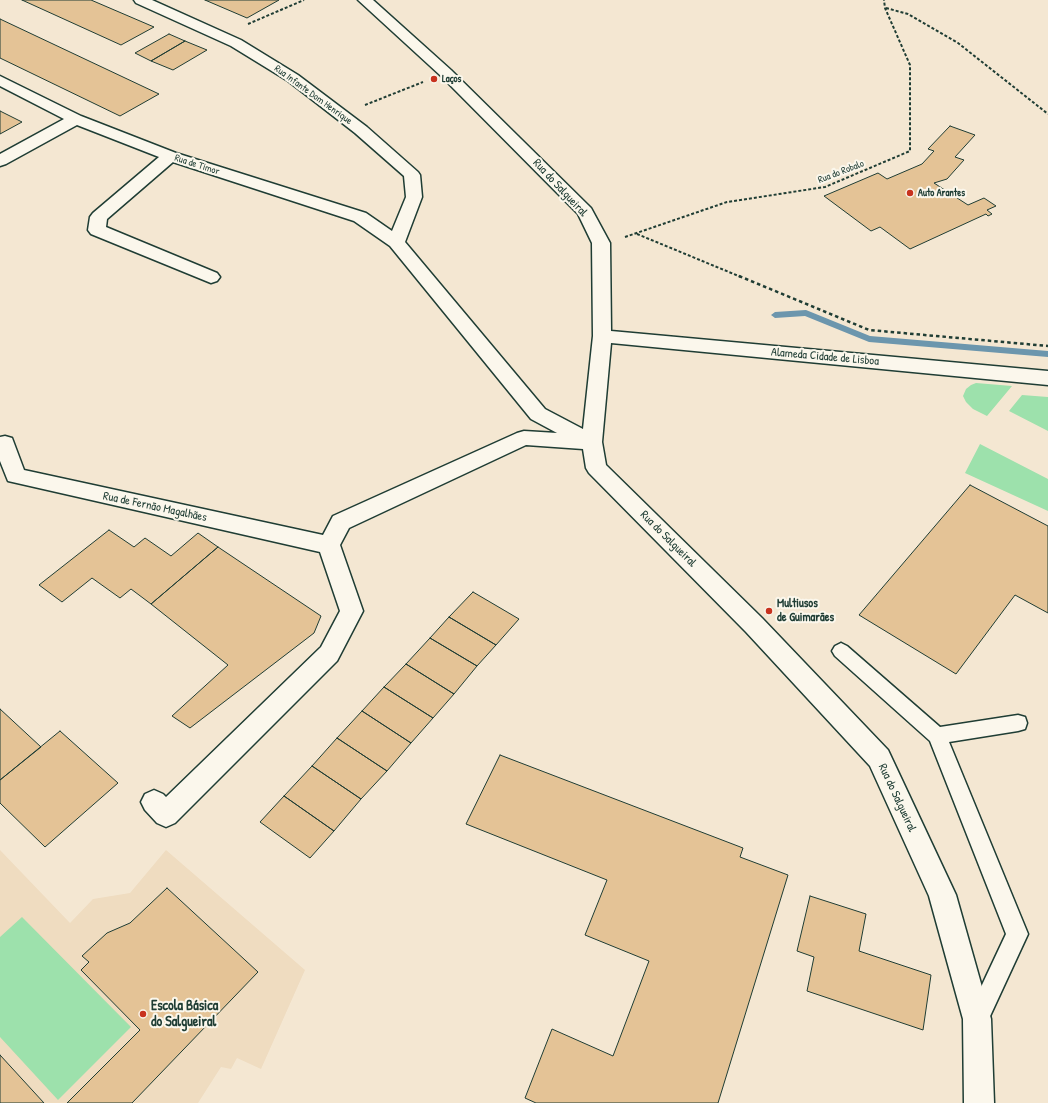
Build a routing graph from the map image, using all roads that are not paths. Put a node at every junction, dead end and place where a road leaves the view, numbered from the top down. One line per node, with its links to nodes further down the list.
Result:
1 (140, 0): 7 (street, Rua Infante Dom Henrique)
2 (365, 0): 9 (street, Rua do Salgueiral)
3 (0, 80): 4 (street, Rua de Timor)
4 (76, 119): 5 (street, Rua de Timor); 6 (street)
5 (170, 156): 7 (street, Rua de Timor); 8 (street)
6 (0, 161)
7 (396, 242): 11 (street, Rua de Timor)
8 (211, 277)
9 (602, 336): 10 (street, Alameda Cidade de Lisboa); 11 (street, Rua do Salgueiral)
10 (1048, 378)
11 (592, 442): 13 (street); 18 (street, Rua do Salgueiral)
12 (5, 443): 13 (street, Rua de Fernão Magalhães)
13 (330, 545): 17 (street)
14 (841, 651): 16 (lane)
15 (1018, 723): 16 (lane)
16 (938, 736): 18 (lane)
17 (154, 802)
18 (977, 1019): 19 (street, Rua do Salgueiral)
19 (979, 1103)

